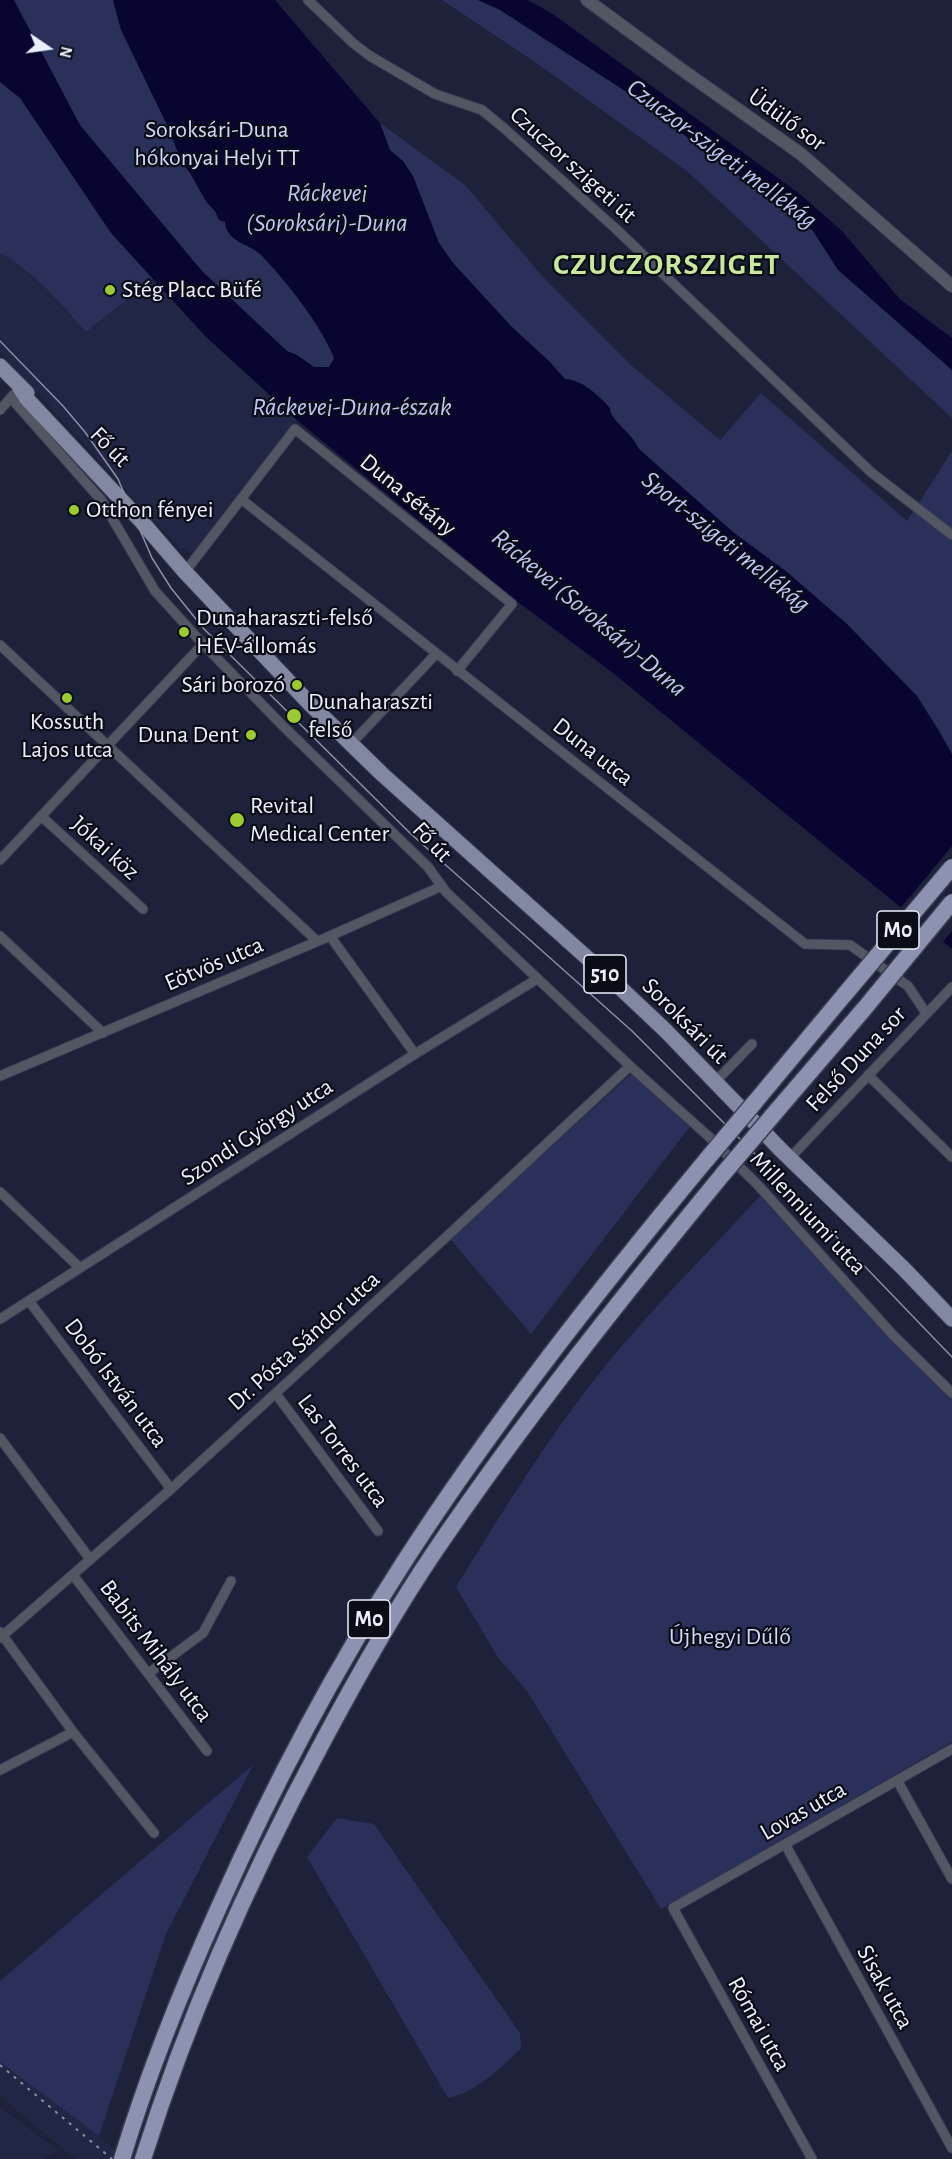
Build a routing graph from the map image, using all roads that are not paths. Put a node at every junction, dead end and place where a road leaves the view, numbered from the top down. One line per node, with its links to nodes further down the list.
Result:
1 (308, 0): 8 (street, Czuczor szigeti út)
2 (587, 0): 3 (street, Üdülő sor)
3 (952, 286)
4 (0, 366): 5 (main road, Fő út / 510)
5 (15, 393): 6 (street); 9 (main road, Fő út / 510); 10 (main road, Fő út / 510); 11 (street, Fő út)
6 (0, 410)
7 (241, 499): 9 (street); 13 (street, Duna utca); 14 (street, Duna sétány)
8 (952, 534)
9 (188, 568): 10 (main road, Fő út / 510)
10 (248, 638): 16 (main road, Soroksári út / 510)
11 (202, 644): 15 (street); 20 (street, Fő út)
12 (0, 645): 15 (street)
13 (436, 654): 14 (street, Duna utca); 16 (street)
14 (458, 671): 28 (street, Duna utca)
15 (108, 744): 17 (street); 25 (street)
16 (351, 744): 35 (main road, Soroksári út / 510)
17 (41, 816): 18 (street); 22 (street, Jókai köz)
18 (0, 860)
19 (952, 867): 64 (highway, M0, bridge)
20 (442, 886): 24 (street, Eötvös utca); 26 (street, Fő út)
21 (952, 902): 63 (highway, M0, bridge)
22 (143, 909)
23 (0, 936): 29 (street)
24 (330, 936): 25 (street, Eötvös utca); 31 (street)
25 (317, 941): 29 (street, Eötvös utca)
26 (537, 979): 31 (street, Szondi György utca); 32 (street, Millenniumi utca)
27 (952, 987): 28 (street, Felső Duna sor)
28 (926, 1013): 33 (street, Felső Duna sor)
29 (103, 1033): 34 (street, Eötvös utca)
30 (752, 1044): 35 (street)
31 (415, 1054): 39 (street, Szondi György utca)
32 (630, 1066): 43 (street, Millenniumi utca); 44 (street, Dr. Pósta Sándor utca)
33 (868, 1075): 36 (street); 37 (street, Felső Duna sor)
34 (0, 1076)
35 (714, 1083): 37 (main road, Soroksári út / 510)
36 (952, 1157)
37 (789, 1159): 42 (main road, Soroksári út / 510)
38 (0, 1192): 39 (street)
39 (80, 1268): 40 (street, Szondi György utca)
40 (29, 1301): 41 (street, Szondi György utca); 46 (street, Dobó István utca)
41 (0, 1319)
42 (952, 1319)
43 (952, 1393)
44 (276, 1394): 46 (street, Dr. Pósta Sándor utca); 47 (street, Las Torres utca)
45 (0, 1438): 48 (street, Babits Mihály utca)
46 (171, 1489): 48 (street, Dr. Pósta Sándor utca)
47 (378, 1531)
48 (90, 1560): 49 (street, Dr. Pósta Sándor utca)
49 (73, 1575): 51 (street, Dr. Pósta Sándor utca); 52 (street, Babits Mihály utca)
50 (231, 1581): 52 (street)
51 (1, 1636): 53 (street)
52 (149, 1674): 55 (street, Babits Mihály utca)
53 (73, 1732): 56 (street); 58 (street)
54 (952, 1749): 57 (street, Lovas utca)
55 (207, 1751)
56 (0, 1770)
57 (897, 1780): 59 (street, Lovas utca); 60 (street)
58 (154, 1833)
59 (785, 1844): 61 (street, Lovas utca); 62 (street, Sisak utca)
60 (952, 1879)
61 (674, 1908): 65 (street, Római utca)
62 (952, 2148)
63 (144, 2153)
64 (122, 2159)
65 (812, 2159)

